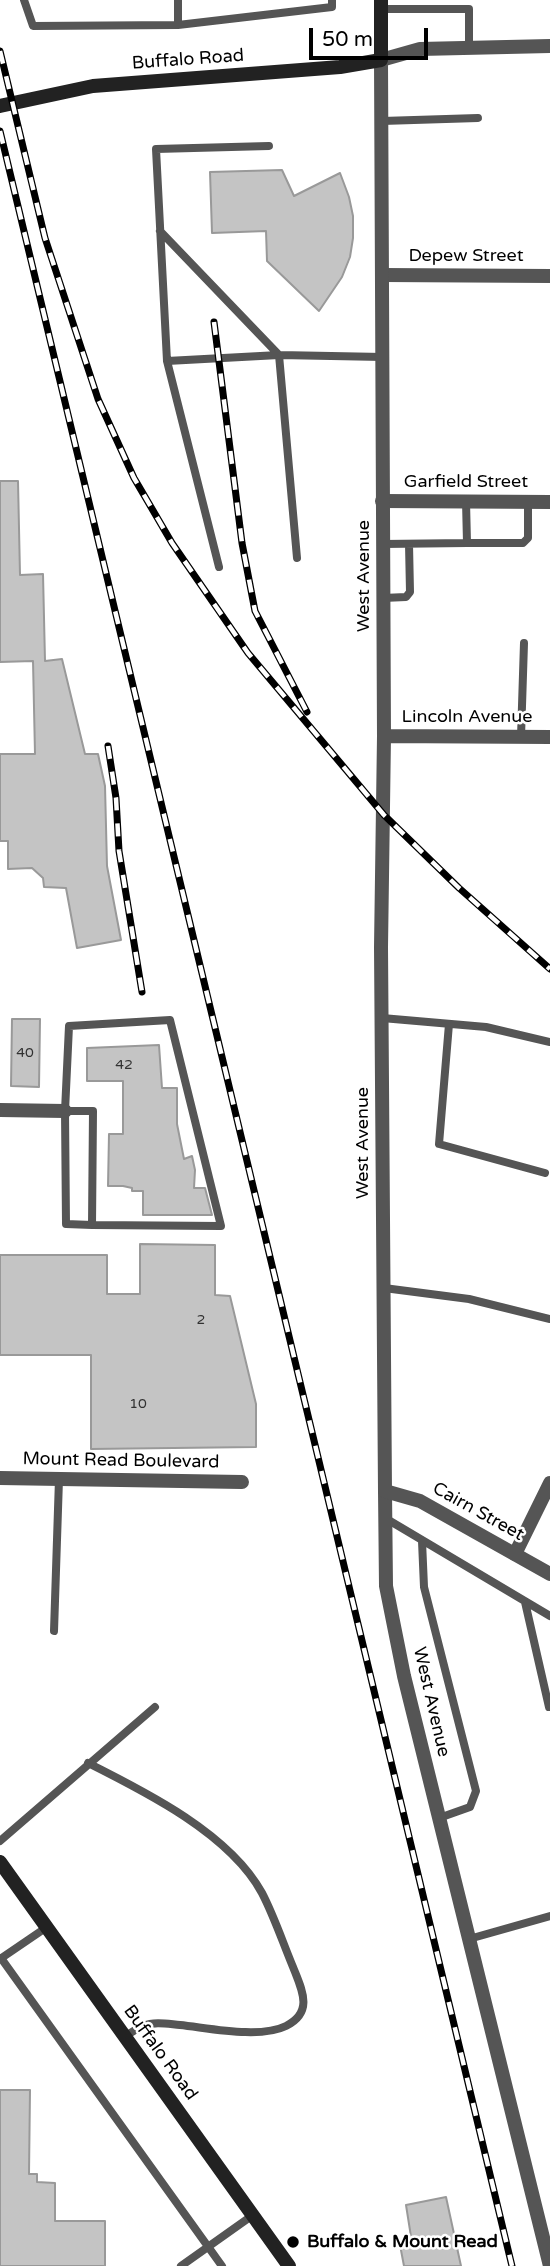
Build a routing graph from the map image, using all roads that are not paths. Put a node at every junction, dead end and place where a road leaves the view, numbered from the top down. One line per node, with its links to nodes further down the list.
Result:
1 (24, 0): 6 (lane)
2 (178, 0): 6 (lane)
3 (331, 0): 6 (lane)
4 (381, 5): 5 (lane); 9 (main road, West Avenue)
5 (432, 5): 8 (lane)
6 (178, 24)
7 (550, 46): 8 (street)
8 (469, 47): 9 (street)
9 (381, 60): 10 (main road, Buffalo Road); 12 (street, West Avenue)
10 (0, 106)
11 (478, 118): 12 (lane)
12 (382, 121): 15 (street, West Avenue)
13 (269, 146): 14 (lane)
14 (159, 231): 17 (lane); 19 (lane)
15 (383, 275): 16 (street, Depew Street); 18 (street, West Avenue)
16 (550, 275)
17 (279, 355): 18 (lane); 19 (lane); 27 (lane)
18 (383, 357): 20 (street, West Avenue)
19 (167, 360): 28 (lane)
20 (382, 501): 21 (street, Garfield Street); 25 (street, West Avenue)
21 (466, 501): 22 (street, Garfield Street); 24 (lane)
22 (528, 502): 23 (street, Garfield Street); 24 (lane)
23 (550, 502)
24 (467, 543): 26 (lane)
25 (383, 544): 26 (lane); 29 (street, West Avenue)
26 (409, 544): 29 (lane)
27 (297, 558)
28 (219, 567)
29 (383, 598): 31 (street, West Avenue)
30 (524, 643): 32 (lane)
31 (384, 736): 32 (street, Lincoln Avenue); 34 (street, West Avenue)
32 (522, 737): 33 (street, Lincoln Avenue)
33 (550, 737)
34 (382, 1018): 35 (lane); 41 (street, West Avenue)
35 (449, 1024): 36 (lane); 39 (lane)
36 (550, 1042)
37 (0, 1110): 38 (street)
38 (65, 1111): 40 (lane); 40 (lane); 40 (lane)
39 (545, 1173)
40 (92, 1225)
41 (384, 1288): 42 (lane); 47 (street, West Avenue)
42 (550, 1319)
43 (0, 1478): 44 (street, Mount Read Boulevard)
44 (59, 1479): 45 (street, Mount Read Boulevard); 54 (lane)
45 (242, 1482)
46 (550, 1483): 50 (street)
47 (385, 1491): 48 (street, West Avenue); 50 (street, Cairn Street)
48 (385, 1518): 49 (lane); 58 (street, West Avenue)
49 (422, 1541): 52 (lane); 58 (lane)
50 (514, 1554): 51 (street, Cairn Street)
51 (550, 1574)
52 (525, 1602): 53 (lane); 56 (lane)
53 (550, 1616)
54 (54, 1631)
55 (155, 1707): 57 (lane)
56 (549, 1707)
57 (88, 1763): 59 (lane); 65 (lane)
58 (439, 1818): 63 (street, West Avenue)
59 (0, 1841)
60 (0, 1862): 62 (main road, Buffalo Road)
61 (550, 1916): 63 (lane)
62 (47, 1927): 64 (lane); 65 (main road, Buffalo Road)
63 (469, 1939): 71 (street, West Avenue)
64 (1, 1959): 67 (lane)
65 (125, 2036): 66 (main road, Buffalo Road)
66 (253, 2215): 67 (lane); 70 (main road, Buffalo Road)
67 (208, 2247): 68 (lane); 69 (lane)
68 (181, 2266)
69 (222, 2266)
70 (289, 2266)
71 (550, 2266)

